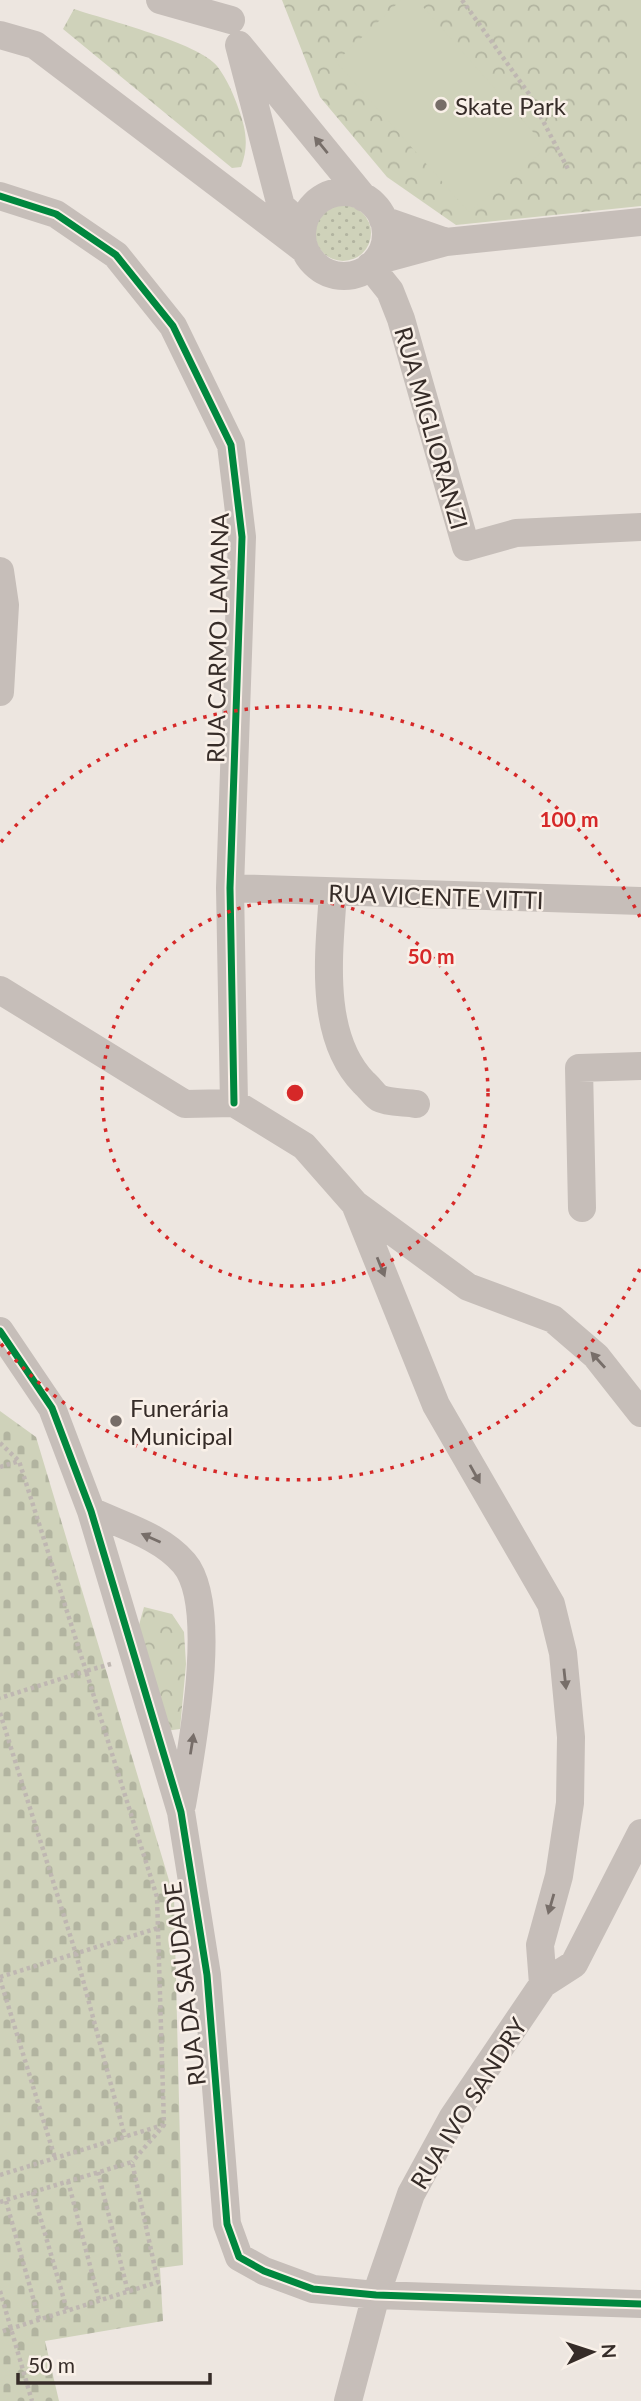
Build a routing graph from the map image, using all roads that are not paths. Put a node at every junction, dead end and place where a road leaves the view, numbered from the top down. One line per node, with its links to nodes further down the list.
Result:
1 (160, 0): 2 (street)
2 (232, 21): 5 (street, one-way to 2); 8 (street)
3 (0, 35): 8 (street)
4 (0, 196): 14 (street, RUA CARMO LAMANA)
5 (364, 198): 6 (street); 8 (street)
6 (383, 220): 9 (street); 10 (street)
7 (641, 222): 9 (street)
8 (304, 238): 10 (street)
9 (446, 243): 10 (street)
10 (373, 264): 11 (street, RUA MIGLIORANZI)
11 (641, 527)
12 (0, 571): 13 (street)
13 (0, 690)
14 (230, 888): 15 (street, RUA VICENTE VITTI); 19 (street, RUA CARMO LAMANA)
15 (333, 893): 16 (street, RUA VICENTE VITTI); 20 (street)
16 (641, 901)
17 (0, 990): 19 (street)
18 (641, 1066): 22 (street)
19 (234, 1103): 21 (street)
20 (416, 1104)
21 (355, 1204): 24 (street, one-way to 21); 28 (street, one-way to 28)
22 (582, 1208)
23 (0, 1331): 25 (street, RUA DA SAUDADE)
24 (641, 1413)
25 (91, 1511): 26 (street, RUA DA SAUDADE); 26 (street, RUA DA SAUDADE, one-way to 25)
26 (181, 1812): 29 (street, RUA DA SAUDADE)
27 (641, 1833): 28 (street, RUA IVO SANDRY)
28 (543, 1984): 29 (street, RUA IVO SANDRY)
29 (376, 2295): 30 (street, RUA DA SAUDADE); 31 (street, RUA IVO SANDRY)
30 (641, 2304)
31 (348, 2401)

